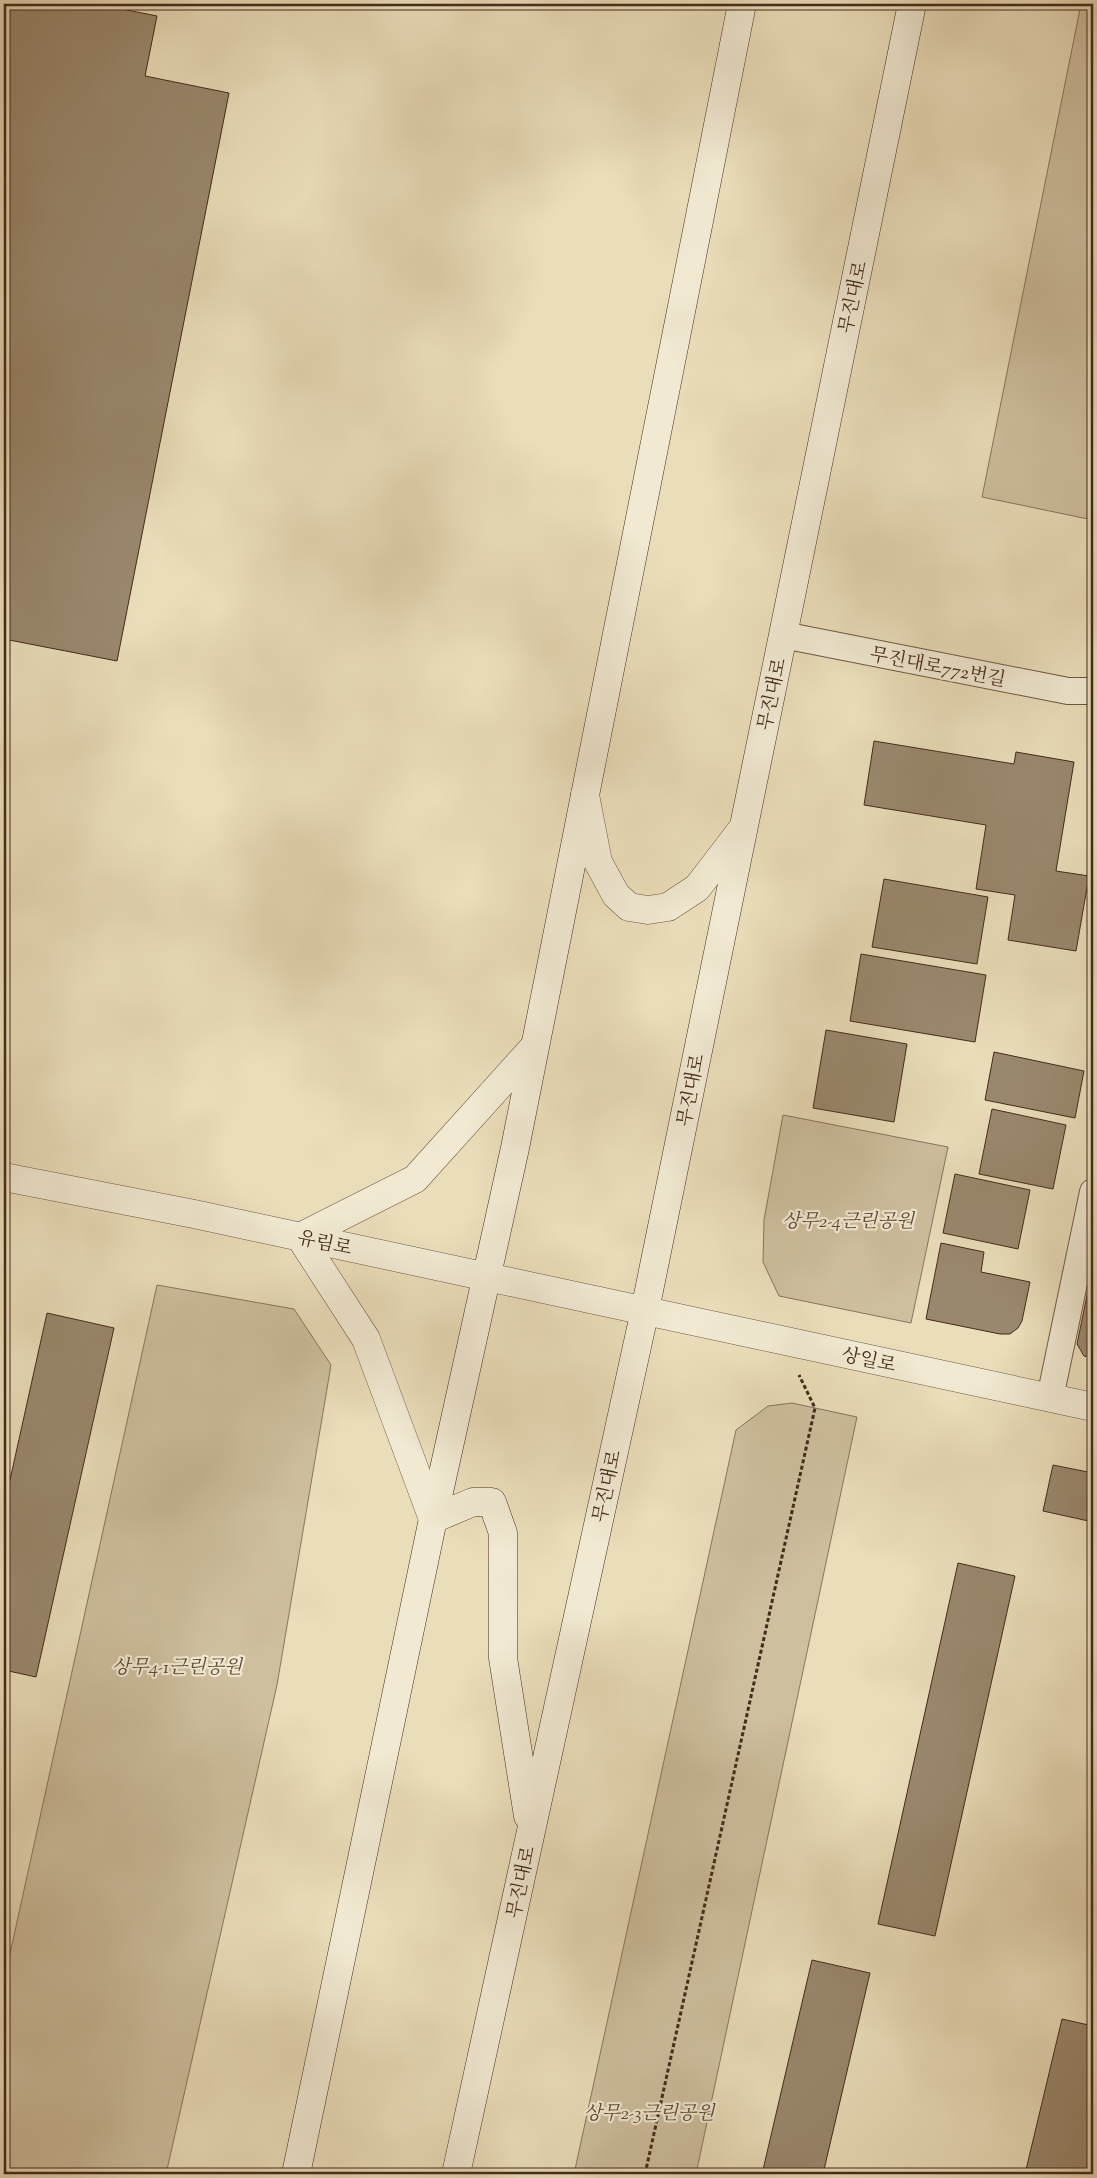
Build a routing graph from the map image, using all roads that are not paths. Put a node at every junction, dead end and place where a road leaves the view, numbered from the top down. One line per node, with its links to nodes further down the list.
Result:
1 (742, 4): 5 (main road)
2 (912, 4): 3 (main road, 무진대로)
3 (783, 635): 4 (street, 무진대로772번길); 6 (main road, 무진대로)
4 (1093, 691)
5 (585, 791): 6 (main road); 7 (main road)
6 (743, 828): 13 (main road, 무진대로)
7 (534, 1047): 11 (main road); 12 (main road)
8 (4, 1177): 11 (main road, 유림로)
9 (1093, 1192): 10 (street)
10 (1089, 1236): 14 (street)
11 (300, 1237): 12 (main road, 유림로); 16 (main road)
12 (488, 1277): 13 (main road, 유림로); 16 (main road)
13 (645, 1310): 14 (main road, 상일로); 17 (main road, 무진대로)
14 (1050, 1398): 15 (main road, 상일로)
15 (1093, 1407)
16 (433, 1519): 17 (main road); 18 (main road)
17 (531, 1832): 19 (main road, 무진대로)
18 (296, 2174)
19 (456, 2174)

